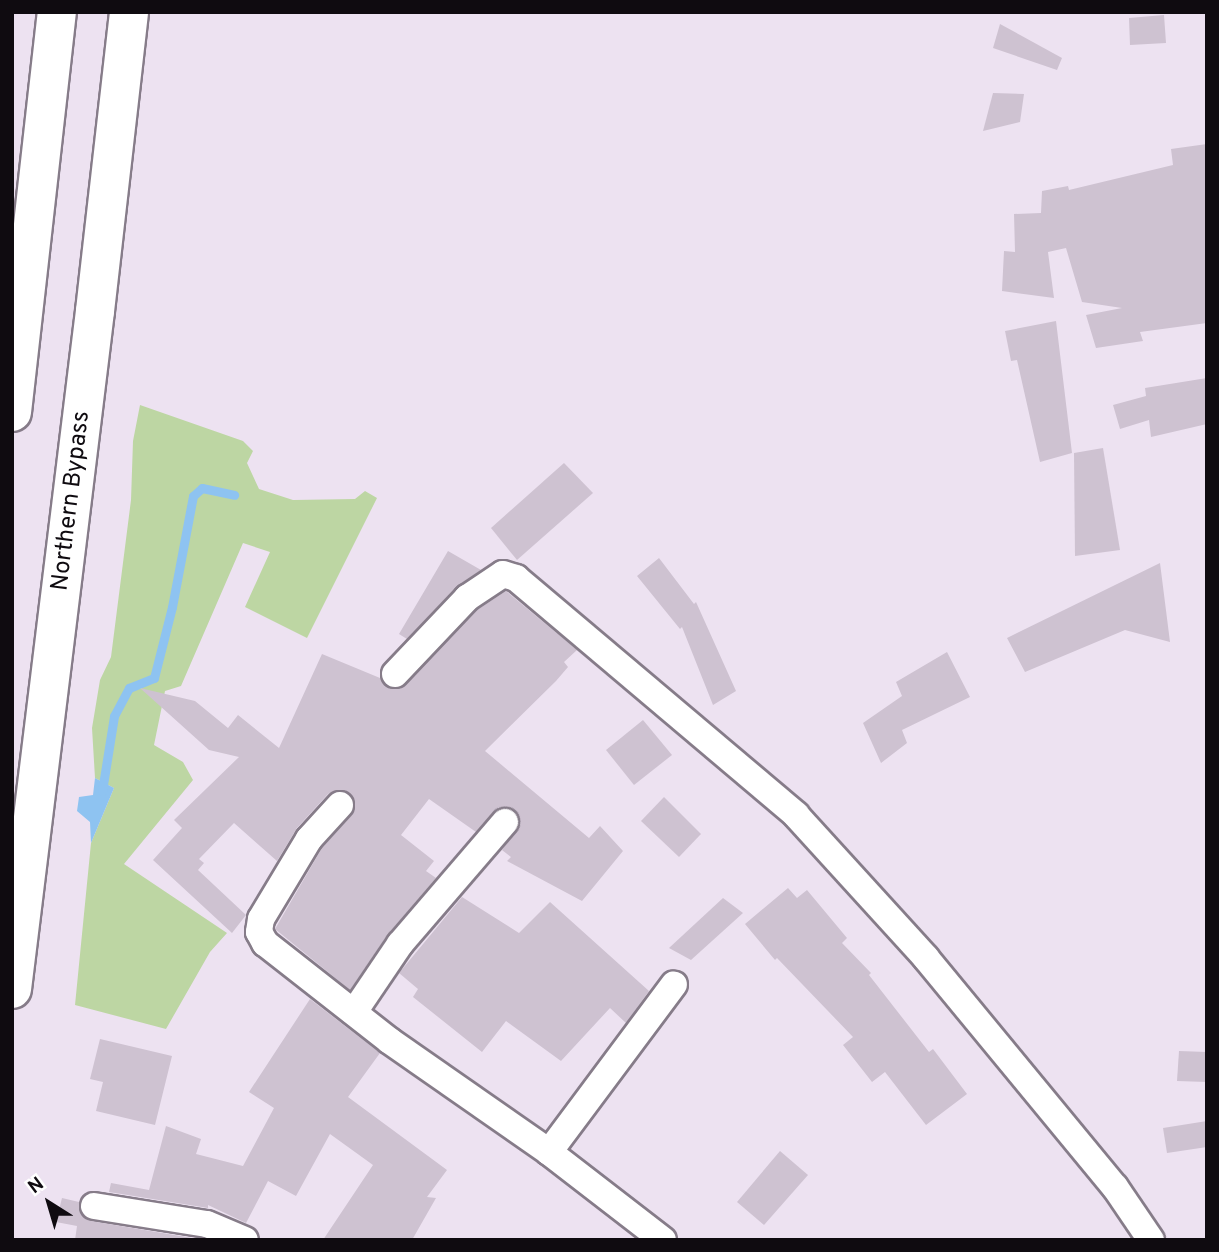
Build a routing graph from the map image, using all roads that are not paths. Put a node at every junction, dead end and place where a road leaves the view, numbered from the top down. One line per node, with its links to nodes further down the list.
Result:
1 (57, 12): 3 (highway)
2 (129, 12): 8 (highway, Northern Bypass)
3 (12, 412)
4 (395, 674): 14 (street)
5 (340, 805): 9 (street)
6 (505, 822): 9 (street)
7 (674, 984): 10 (street)
8 (12, 989)
9 (354, 1012): 10 (street)
10 (549, 1152): 13 (street)
11 (94, 1206): 12 (street)
12 (245, 1240)
13 (663, 1240)
14 (1151, 1240)

